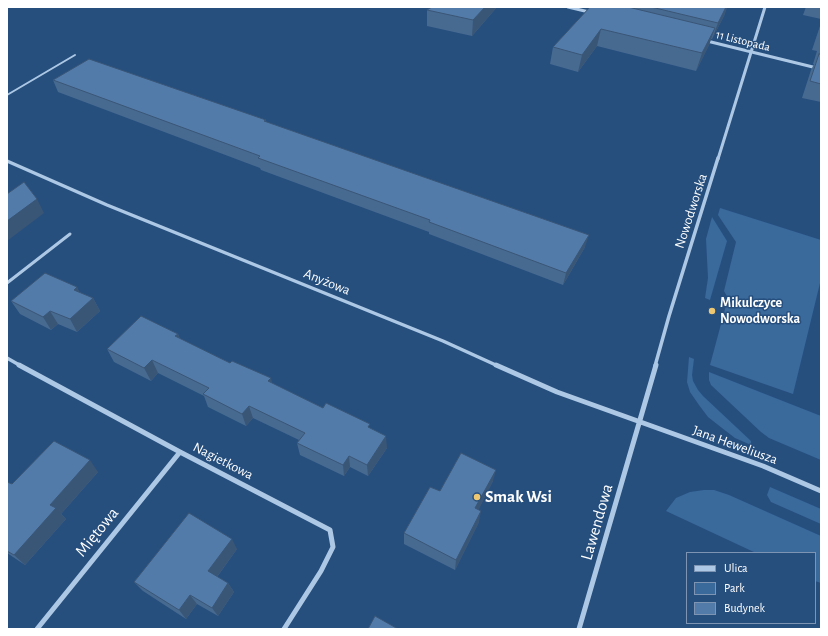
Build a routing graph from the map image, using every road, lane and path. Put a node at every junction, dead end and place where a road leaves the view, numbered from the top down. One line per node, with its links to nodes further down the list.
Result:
1 (568, 7): 3 (street)
2 (765, 7): 5 (street, Nowodworska)
3 (591, 13)
4 (705, 40): 5 (street, 11 Listopada)
5 (752, 52): 7 (street, 11 Listopada); 13 (street, Nowodworska)
6 (75, 55): 8 (lane)
7 (821, 69)
8 (7, 96)
9 (7, 162): 13 (street, Anyżowa)
10 (70, 234): 11 (lane)
11 (7, 283)
12 (7, 358): 14 (street, Nagietkowa)
13 (640, 422): 15 (street, Jana Heweliusza); 18 (street, Lawendowa)
14 (180, 452): 16 (street, Miętowa); 17 (street, Nagietkowa)
15 (821, 491)
16 (37, 629)
17 (284, 629)
18 (579, 629)

